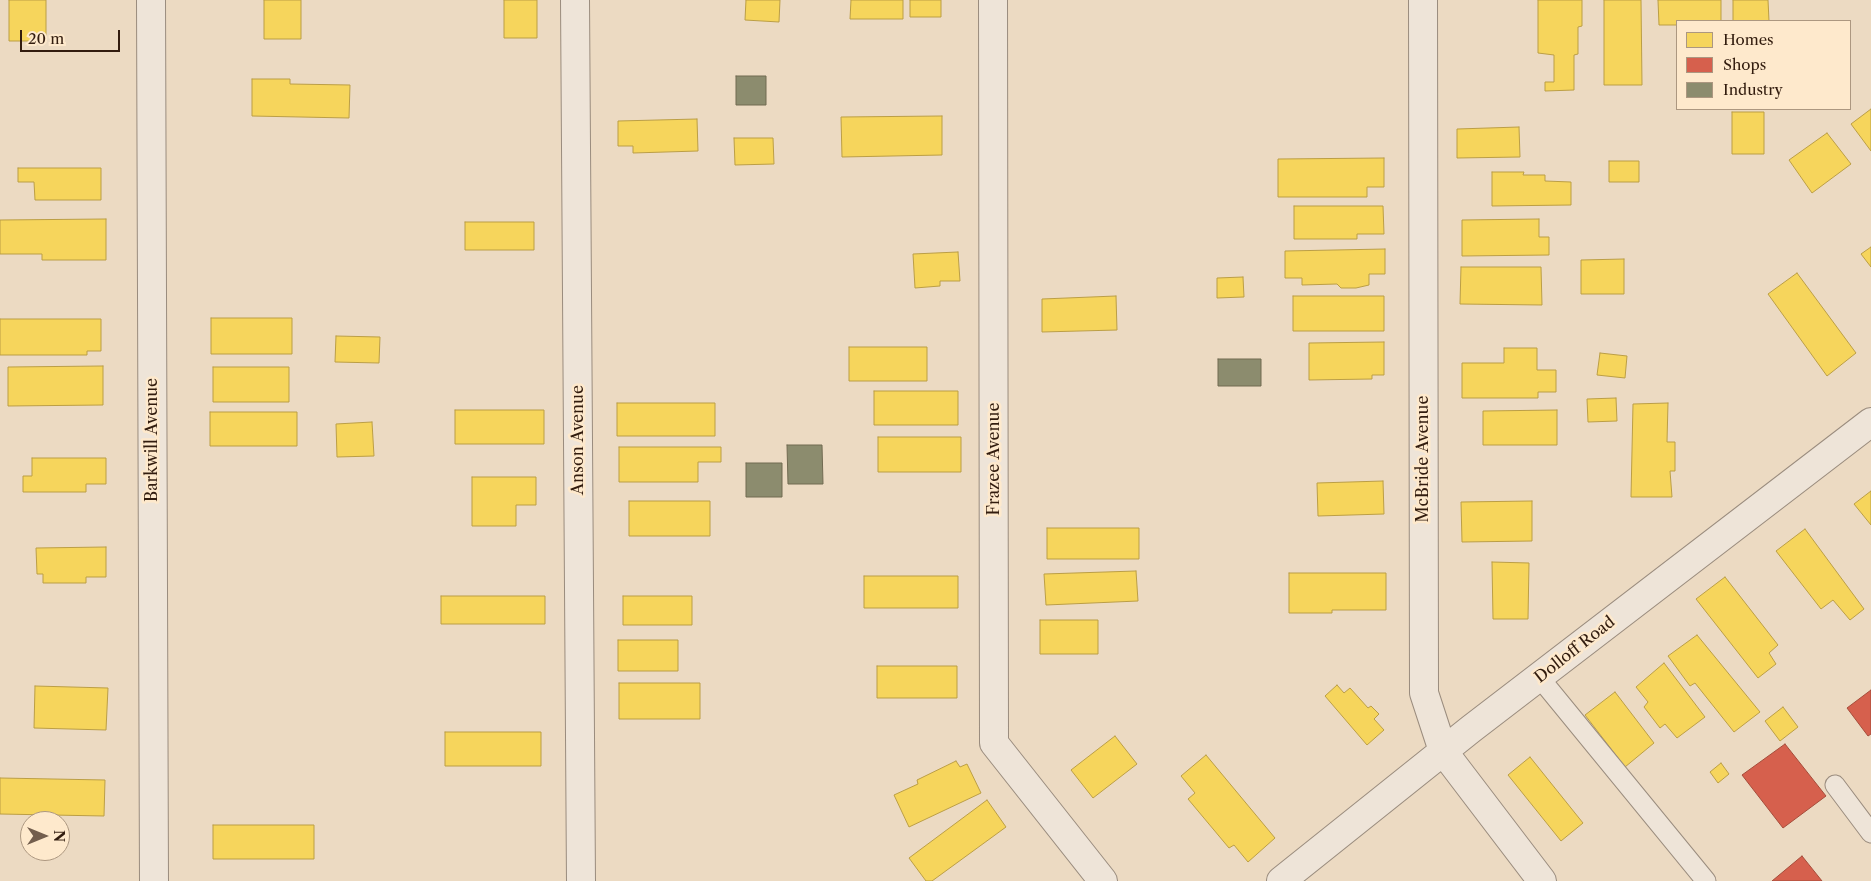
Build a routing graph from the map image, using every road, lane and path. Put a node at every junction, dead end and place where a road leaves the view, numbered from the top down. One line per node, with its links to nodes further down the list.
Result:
1 (151, 0): 10 (street, Barkwill Avenue)
2 (575, 0): 11 (street, Anson Avenue)
3 (993, 0): 12 (street, Frazee Avenue)
4 (1423, 0): 7 (street, McBride Avenue)
5 (1871, 422): 6 (street, Dolloff Road)
6 (1539, 677): 7 (street, Dolloff Road); 15 (lane)
7 (1443, 751): 13 (street, Dolloff Road); 14 (street, McBride Avenue)
8 (1834, 785): 9 (lane)
9 (1871, 833)
10 (154, 881)
11 (581, 881)
12 (1103, 881)
13 (1281, 881)
14 (1542, 881)
15 (1706, 881)

